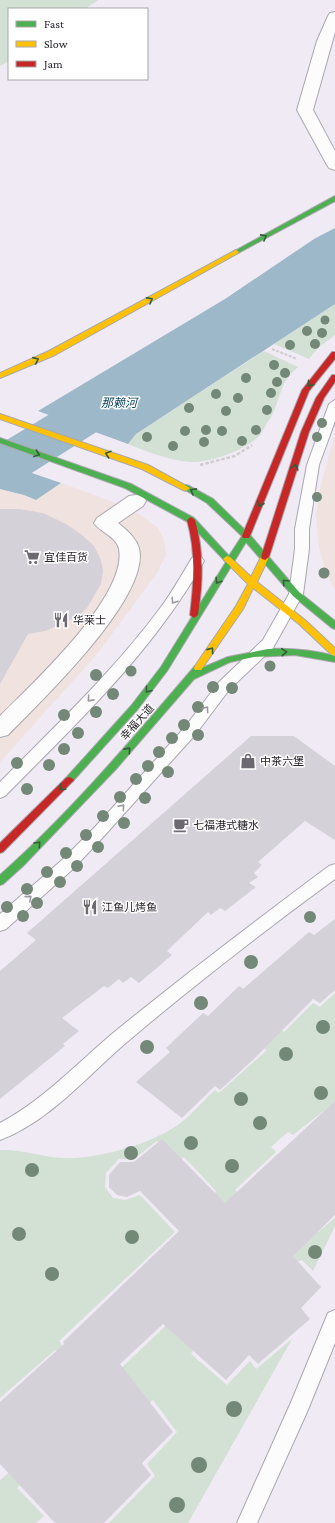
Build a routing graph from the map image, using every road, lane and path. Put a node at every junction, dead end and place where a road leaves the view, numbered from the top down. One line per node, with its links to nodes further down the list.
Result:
1 (335, 16): 2 (street)
2 (335, 165)
3 (335, 198): 5 (main road, one-way to 3)
4 (335, 354): 14 (main road, 幸福大道, one-way to 14)
5 (0, 376)
6 (335, 377): 16 (main road, 幸福大道, one-way to 6)
7 (335, 404): 19 (lane)
8 (0, 416): 14 (main road, one-way to 8)
9 (0, 440): 12 (main road, one-way to 12)
10 (255, 443): 11 (path)
11 (197, 466)
12 (132, 494): 13 (main road); 27 (street)
13 (191, 520): 15 (main road); 17 (main road)
14 (246, 536): 16 (main road); 17 (main road, 幸福大道)
15 (200, 554): 21 (main road); 28 (lane, one-way to 28)
16 (265, 557): 18 (main road, 幸福大道); 19 (main road, one-way to 16)
17 (230, 563): 18 (main road); 21 (main road, 幸福大道, one-way to 21)
18 (251, 582): 20 (main road); 26 (main road, 幸福大道, one-way to 18)
19 (296, 594): 20 (lane); 22 (main road)
20 (288, 611): 23 (main road); 24 (lane)
21 (193, 622): 29 (main road, 幸福大道, one-way to 29)
22 (335, 626)
23 (335, 653)
24 (258, 654): 25 (main road, one-way to 25); 26 (main road); 32 (lane, one-way to 24)
25 (335, 659)
26 (193, 676): 31 (main road, 幸福大道, one-way to 26)
27 (0, 729)
28 (0, 792)
29 (0, 849)
30 (335, 870): 33 (lane)
31 (0, 881)
32 (0, 924)
33 (0, 1132)
34 (335, 1319): 35 (lane)
35 (247, 1523)

